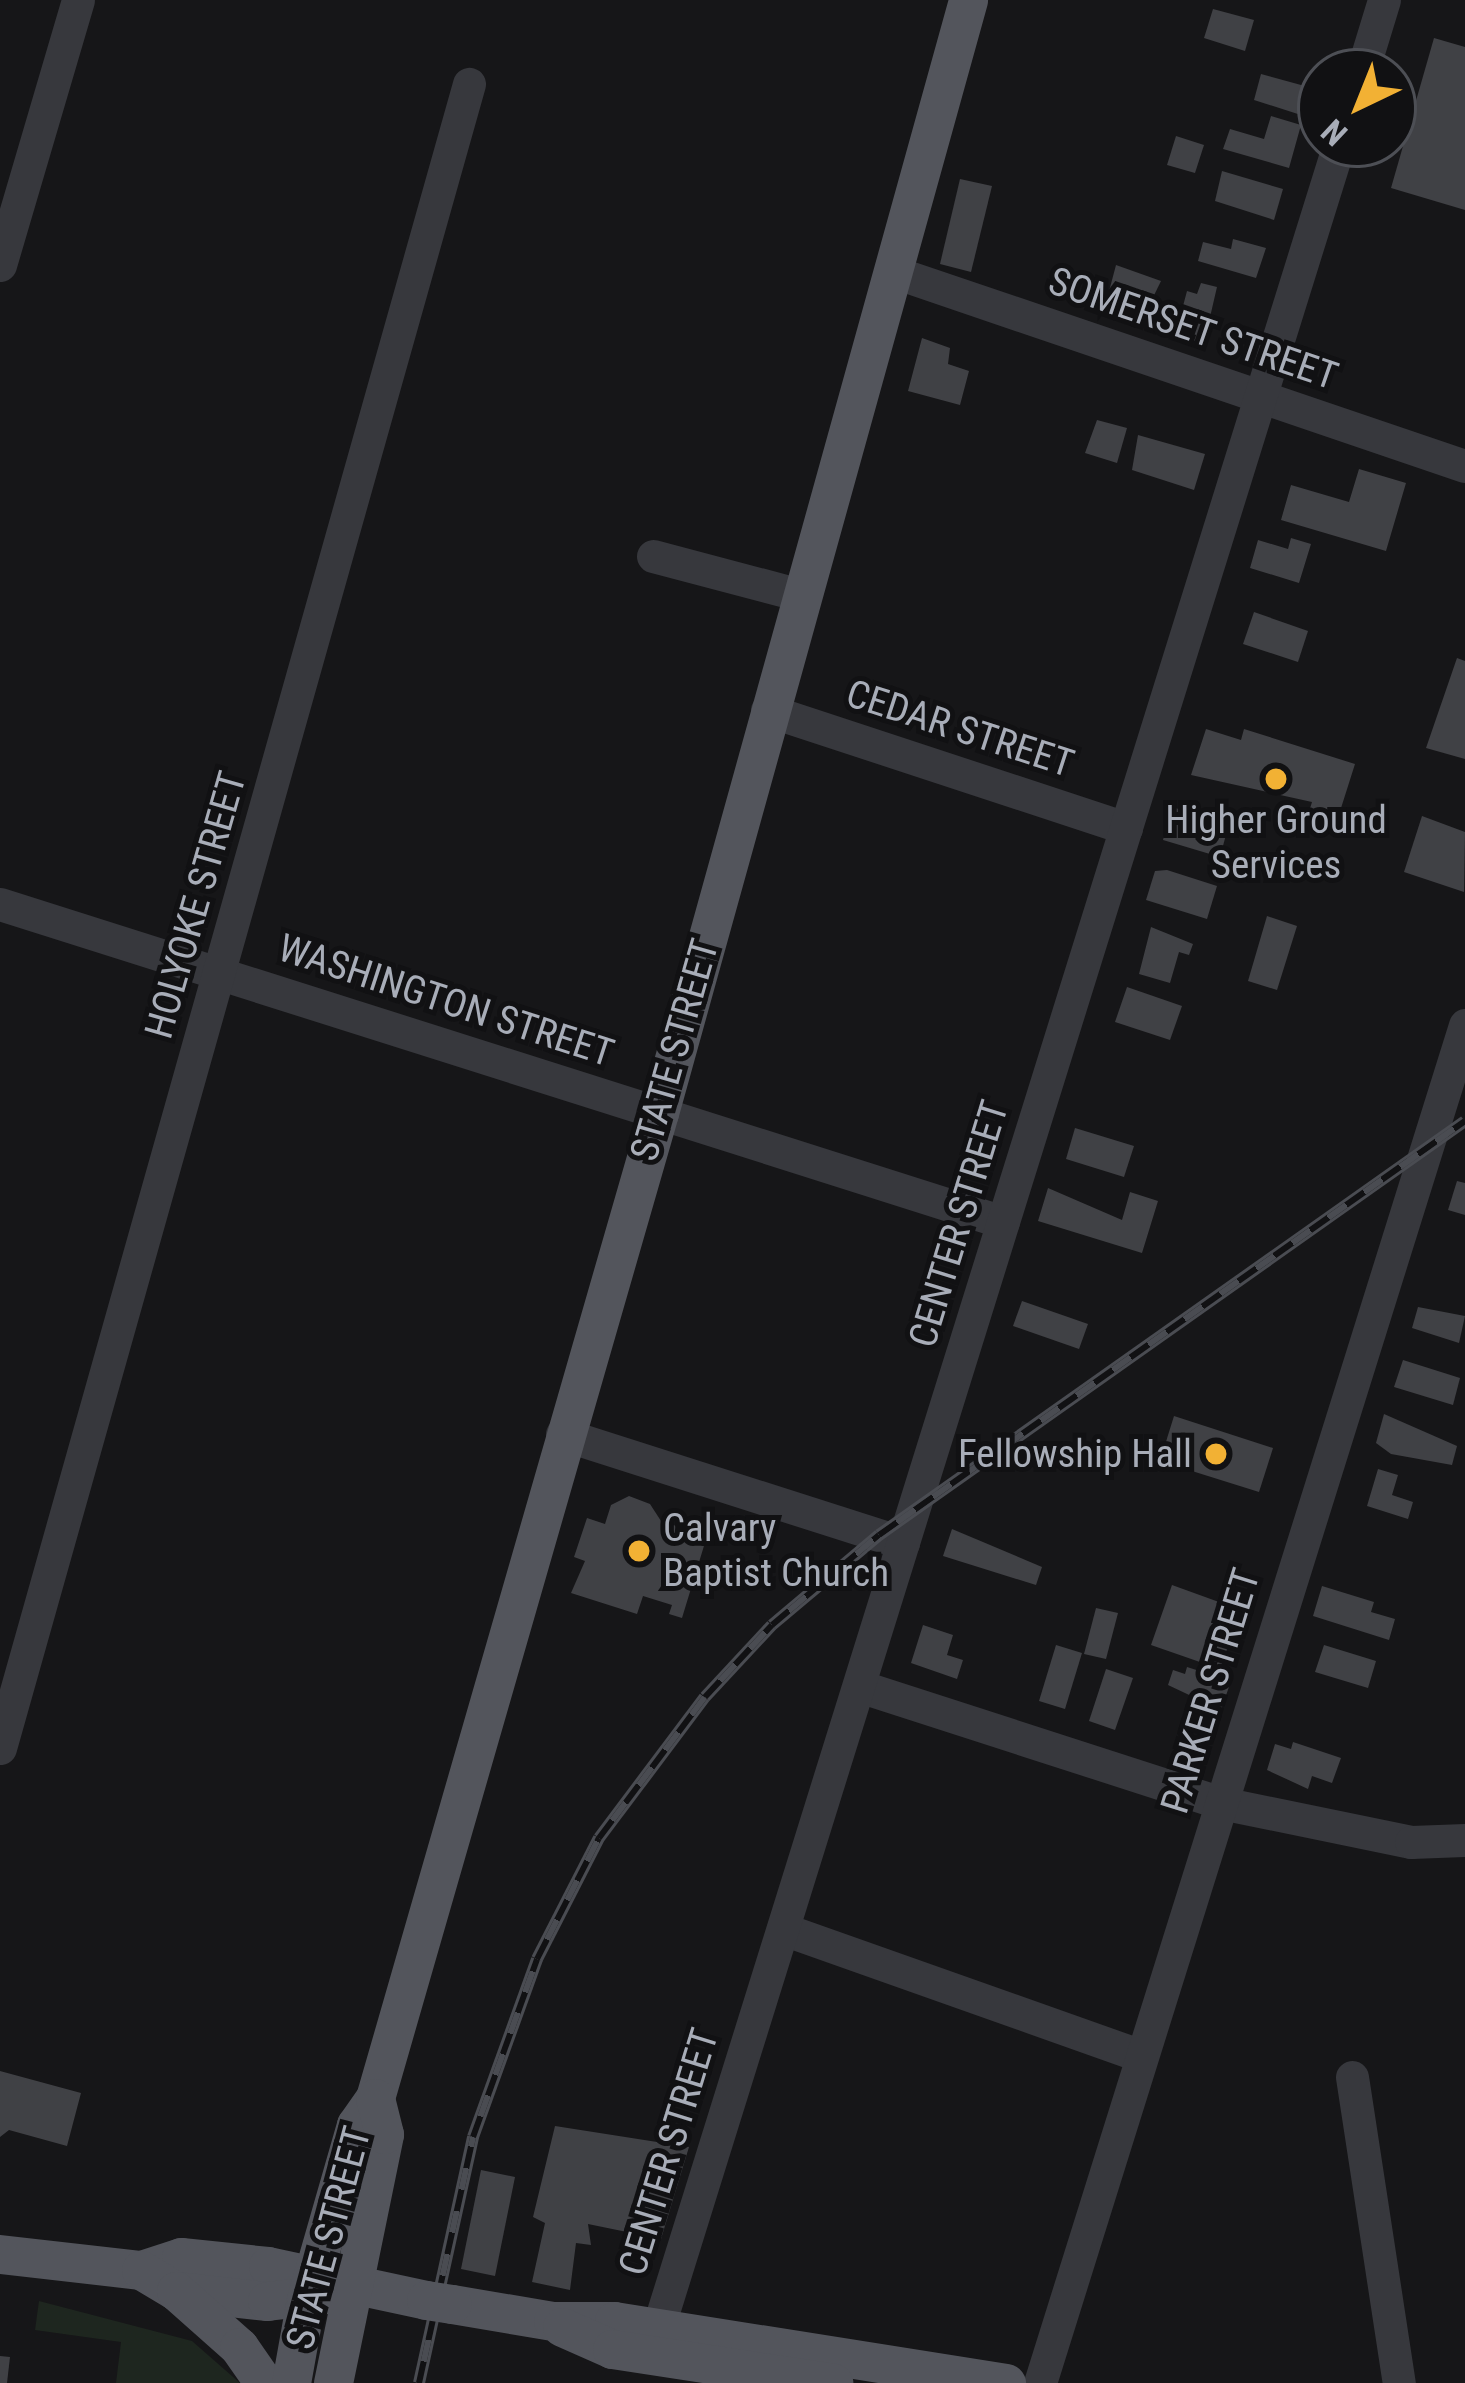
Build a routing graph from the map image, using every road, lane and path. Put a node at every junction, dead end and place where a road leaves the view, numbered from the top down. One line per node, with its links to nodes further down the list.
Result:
1 (78, 0): 7 (street)
2 (968, 0): 8 (main road, STATE STREET)
3 (1384, 0): 4 (street)
4 (1369, 48)
5 (470, 84): 16 (street, HOLYOKE STREET)
6 (1332, 168): 9 (street, CENTER STREET)
7 (0, 265)
8 (894, 272): 9 (street, SOMERSET STREET); 12 (main road, STATE STREET)
9 (1261, 396): 10 (street, SOMERSET STREET); 14 (street, CENTER STREET)
10 (1465, 466)
11 (653, 556): 12 (street)
12 (801, 596): 13 (main road, STATE STREET)
13 (767, 710): 14 (street, CEDAR STREET); 18 (main road, STATE STREET)
14 (1126, 828): 19 (street, CENTER STREET)
15 (0, 904): 16 (street, WASHINGTON STREET)
16 (220, 974): 18 (street, WASHINGTON STREET); 23 (street, HOLYOKE STREET)
17 (1465, 1025): 24 (street, PARKER STREET)
18 (659, 1112): 19 (street, WASHINGTON STREET); 20 (main road, STATE STREET)
19 (1003, 1222): 21 (street, CENTER STREET)
20 (562, 1434): 21 (street); 31 (main road, STATE STREET)
21 (903, 1543): 22 (street, CENTER STREET)
22 (859, 1686): 24 (street); 26 (street, CENTER STREET)
23 (0, 1748)
24 (1221, 1803): 25 (street); 27 (street, PARKER STREET)
25 (1465, 1840)
26 (783, 1929): 27 (street); 33 (street, CENTER STREET)
27 (1138, 2055): 39 (street, PARKER STREET)
28 (1352, 2078): 40 (street)
29 (0, 2254): 30 (main road)
30 (141, 2270): 31 (main road); 32 (main road)
31 (323, 2287): 32 (main road); 33 (main road); 35 (main road, STATE STREET); 36 (main road, STATE STREET)
32 (176, 2291): 34 (main road)
33 (656, 2356): 37 (main road); 38 (main road)
34 (264, 2383)
35 (291, 2383)
36 (333, 2383)
37 (833, 2383)
38 (1006, 2383)
39 (1040, 2383)
40 (1399, 2383)

